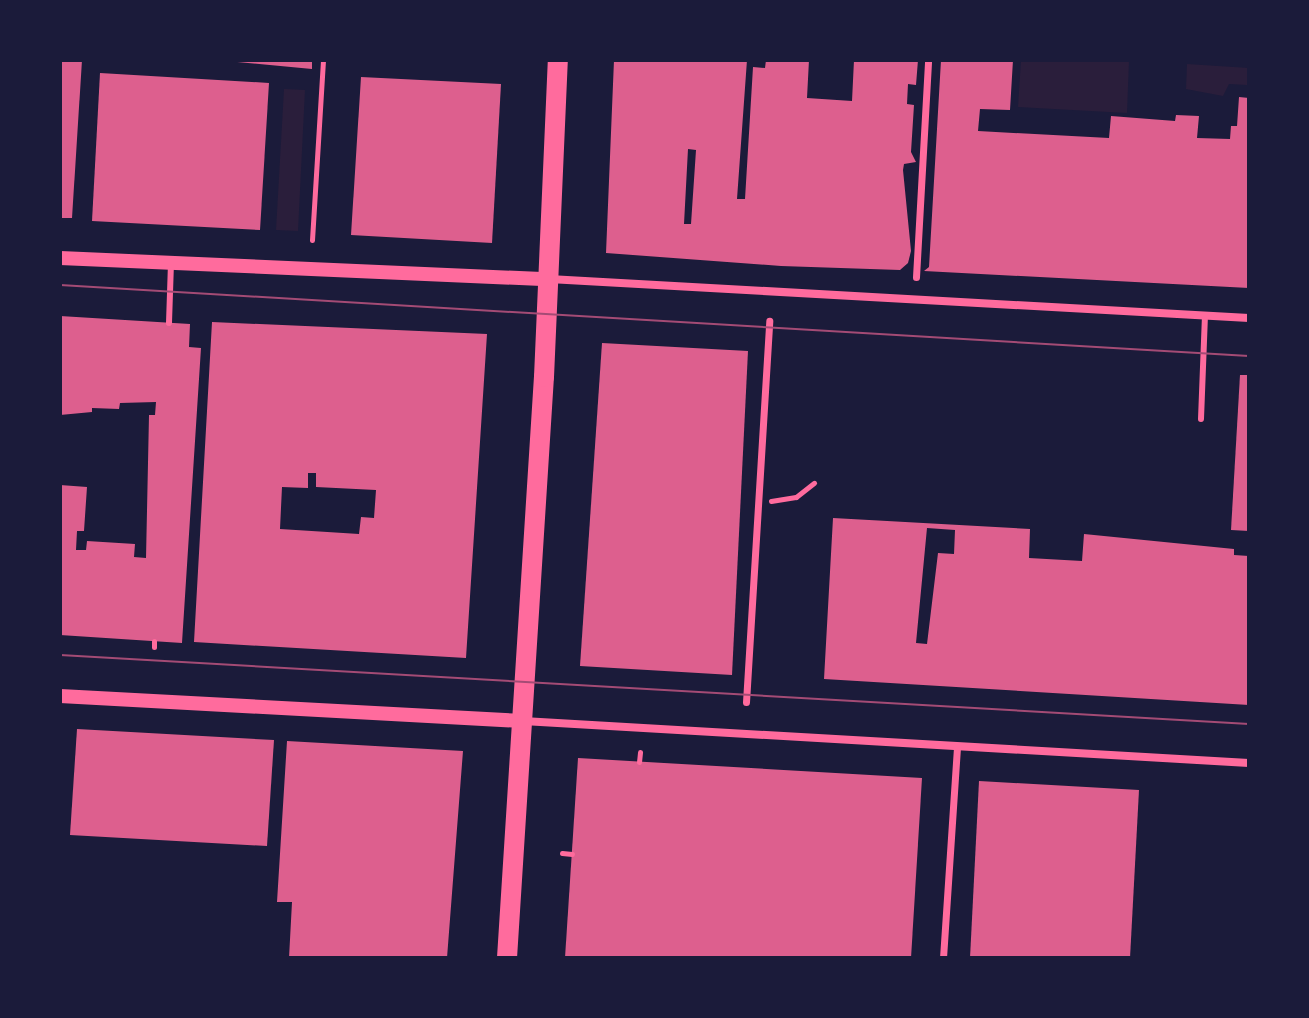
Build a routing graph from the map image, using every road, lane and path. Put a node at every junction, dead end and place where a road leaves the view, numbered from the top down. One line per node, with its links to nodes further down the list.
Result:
1 (323, 60): 4 (path)
2 (558, 60): 8 (main road)
3 (928, 60): 7 (street)
4 (312, 240)
5 (60, 258): 6 (street)
6 (171, 262): 8 (street); 12 (lane)
7 (916, 277)
8 (548, 279): 9 (street); 18 (main road)
9 (1205, 315): 10 (street); 13 (lane)
10 (1249, 318)
11 (769, 321): 15 (street)
12 (169, 323)
13 (1201, 419)
14 (814, 483): 15 (path)
15 (758, 499): 17 (street)
16 (60, 696): 18 (street)
17 (746, 702)
18 (523, 721): 19 (street); 25 (main road)
19 (957, 748): 22 (street); 26 (street)
20 (640, 752): 21 (path)
21 (639, 762)
22 (1249, 763)
23 (562, 853): 24 (path)
24 (572, 854)
25 (507, 958)
26 (943, 958)

